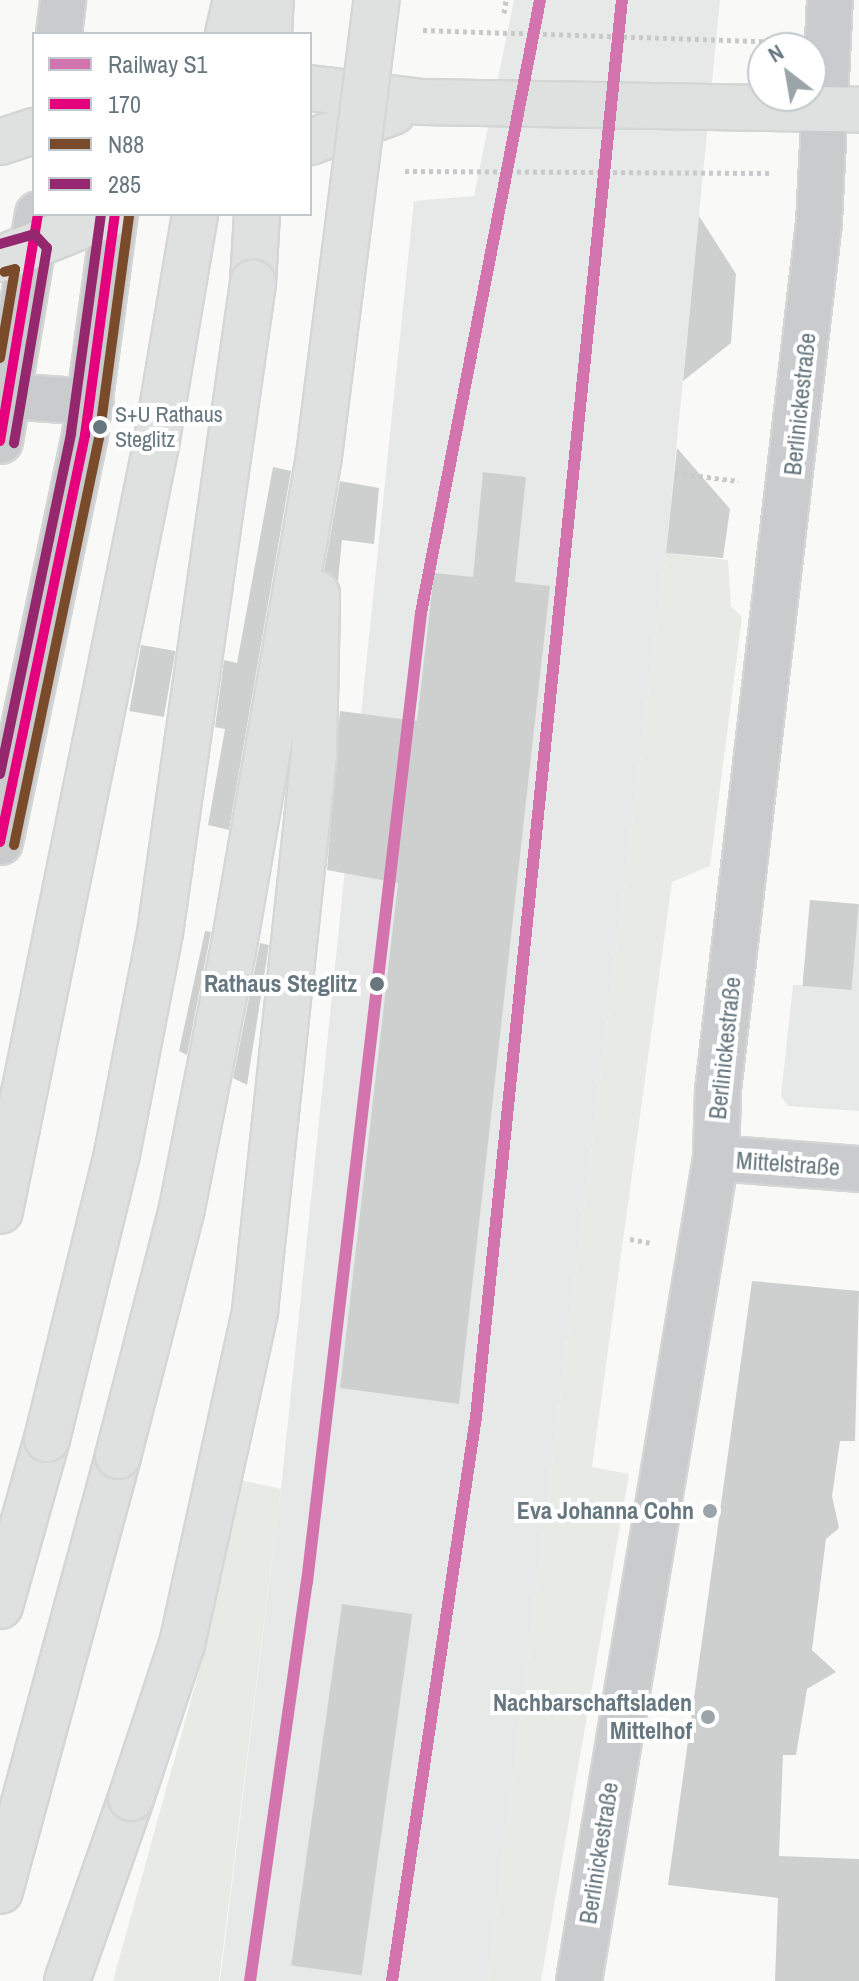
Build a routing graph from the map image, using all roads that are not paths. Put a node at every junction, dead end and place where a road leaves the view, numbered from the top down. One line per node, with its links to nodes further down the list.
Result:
1 (63, 0): 6 (street)
2 (236, 0): 7 (main road)
3 (271, 0): 8 (main road)
4 (830, 0): 11 (street, Berlinickestraße)
5 (391, 15): 23 (main road, bridge)
6 (59, 32)
7 (228, 32)
8 (269, 32)
9 (312, 88): 10 (main road)
10 (422, 102): 11 (main road); 13 (main road)
11 (842, 109): 26 (street, Berlinickestraße)
12 (32, 132): 14 (main road)
13 (312, 141)
14 (0, 142)
15 (106, 216): 19 (main road)
16 (113, 216): 21 (street)
17 (195, 216): 28 (main road, bridge)
18 (257, 216): 29 (main road, bridge)
19 (24, 241): 20 (street)
20 (8, 396): 21 (street); 22 (street)
21 (91, 402): 24 (street)
22 (0, 441)
23 (319, 456): 30 (main road, bridge); 31 (main road, bridge)
24 (9, 755): 25 (street)
25 (0, 842)
26 (716, 1158): 27 (street, Mittelstraße); 32 (street, Berlinickestraße)
27 (859, 1169)
28 (0, 1211)
29 (0, 1606)
30 (0, 1891)
31 (67, 1981)
32 (579, 1981)

